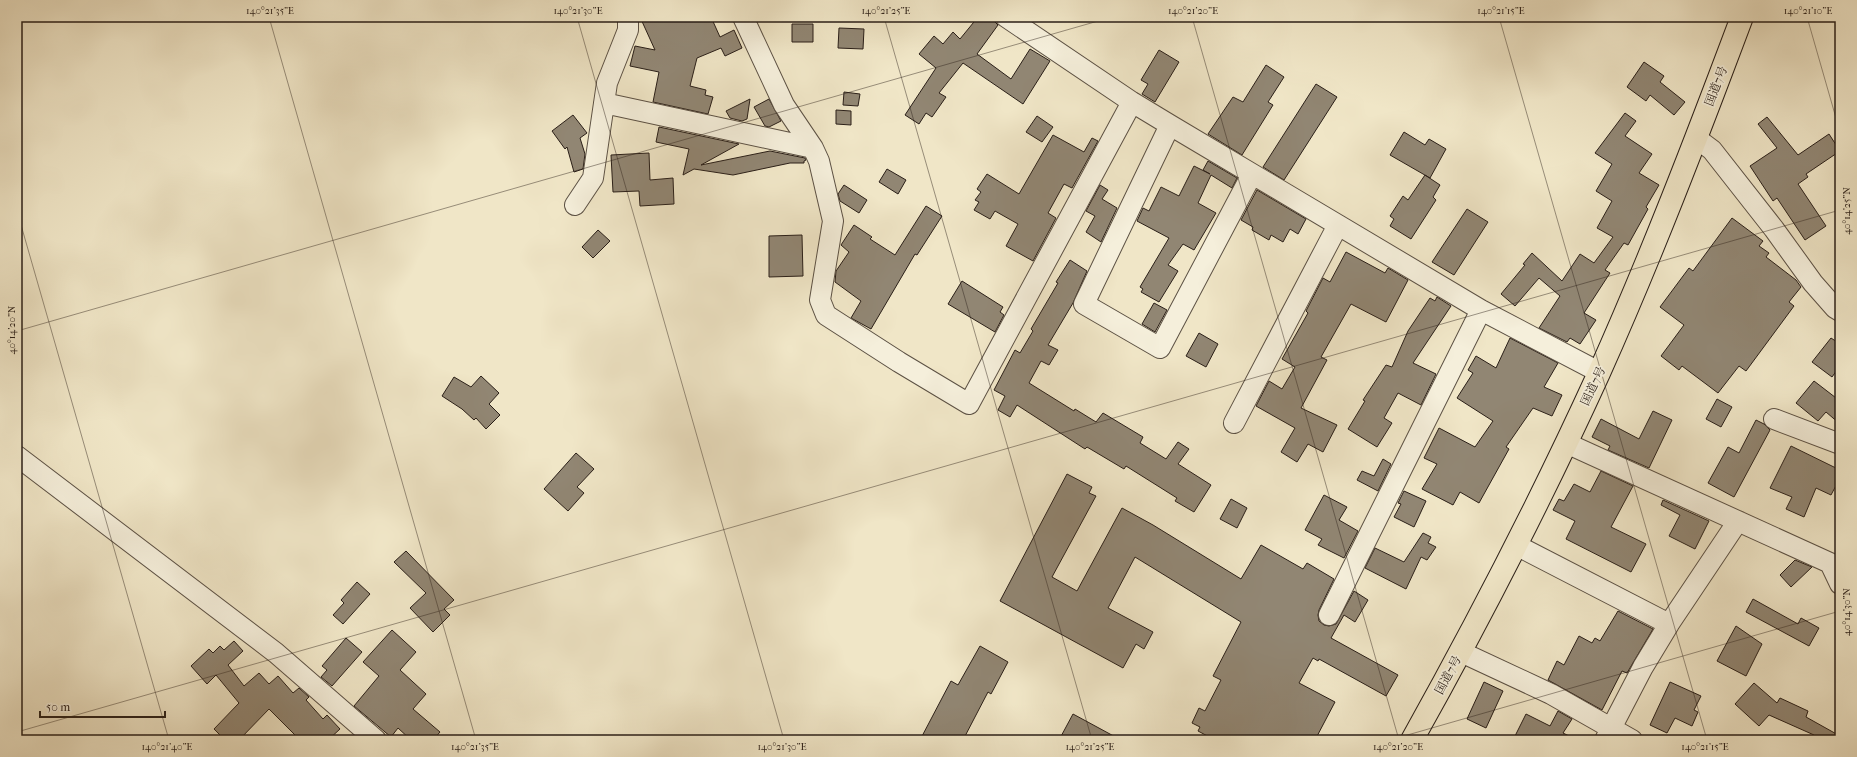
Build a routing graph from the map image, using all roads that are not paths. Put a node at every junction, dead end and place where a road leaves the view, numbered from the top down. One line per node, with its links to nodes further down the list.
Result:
1 (628, 17): 6 (street)
2 (743, 17): 9 (street)
3 (1006, 17): 5 (street)
4 (1742, 17): 8 (highway, 国道7号)
5 (1132, 102): 7 (street); 9 (street)
6 (604, 103): 9 (street); 11 (street)
7 (1170, 125): 10 (street); 10 (street)
8 (1696, 138): 13 (street); 15 (highway, 国道7号)
9 (813, 148)
10 (1252, 174): 12 (street)
11 (575, 205)
12 (1338, 225): 14 (street); 17 (street)
13 (1838, 307)
14 (1481, 310): 15 (street); 24 (street)
15 (1599, 372): 18 (highway, 国道7号)
16 (1774, 418): 19 (street)
17 (1234, 423)
18 (1566, 443): 21 (street); 22 (highway, 国道7号)
19 (1840, 444)
20 (17, 456): 28 (street)
21 (1738, 521): 23 (street); 25 (street)
22 (1516, 544): 25 (street); 26 (highway, 国道7号)
23 (1840, 584)
24 (1329, 615)
25 (1670, 624): 27 (street)
26 (1461, 652): 27 (street); 29 (highway, 国道7号)
27 (1609, 735): 30 (street)
28 (376, 740)
29 (1412, 740)
30 (1632, 740)

